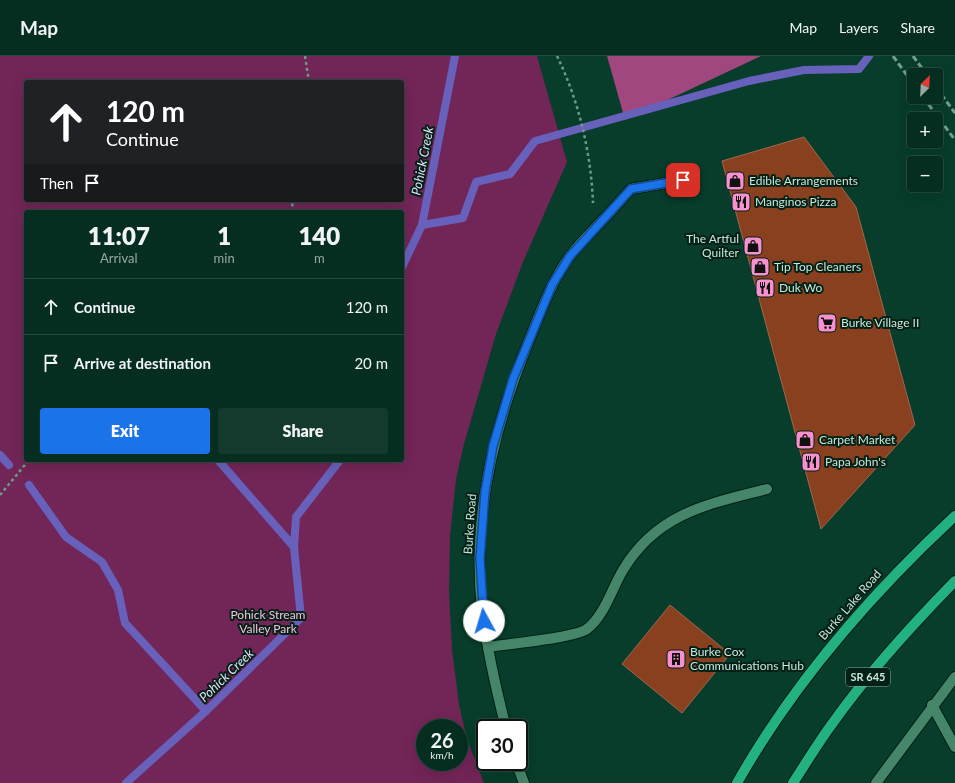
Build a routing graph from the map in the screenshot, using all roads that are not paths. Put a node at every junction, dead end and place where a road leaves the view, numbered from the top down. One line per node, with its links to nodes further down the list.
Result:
1 (683, 180): 5 (street, Burke Road)
2 (766, 489): 5 (street)
3 (955, 516): 12 (main road, Burke Lake Road)
4 (955, 581): 13 (main road, SR 645)
5 (488, 647): 8 (street, Burke Road)
6 (955, 677): 7 (street)
7 (932, 705): 9 (street); 14 (street)
8 (504, 719)
9 (955, 747)
10 (519, 771): 11 (street)
11 (524, 783)
12 (737, 783)
13 (793, 783)
14 (876, 783)

